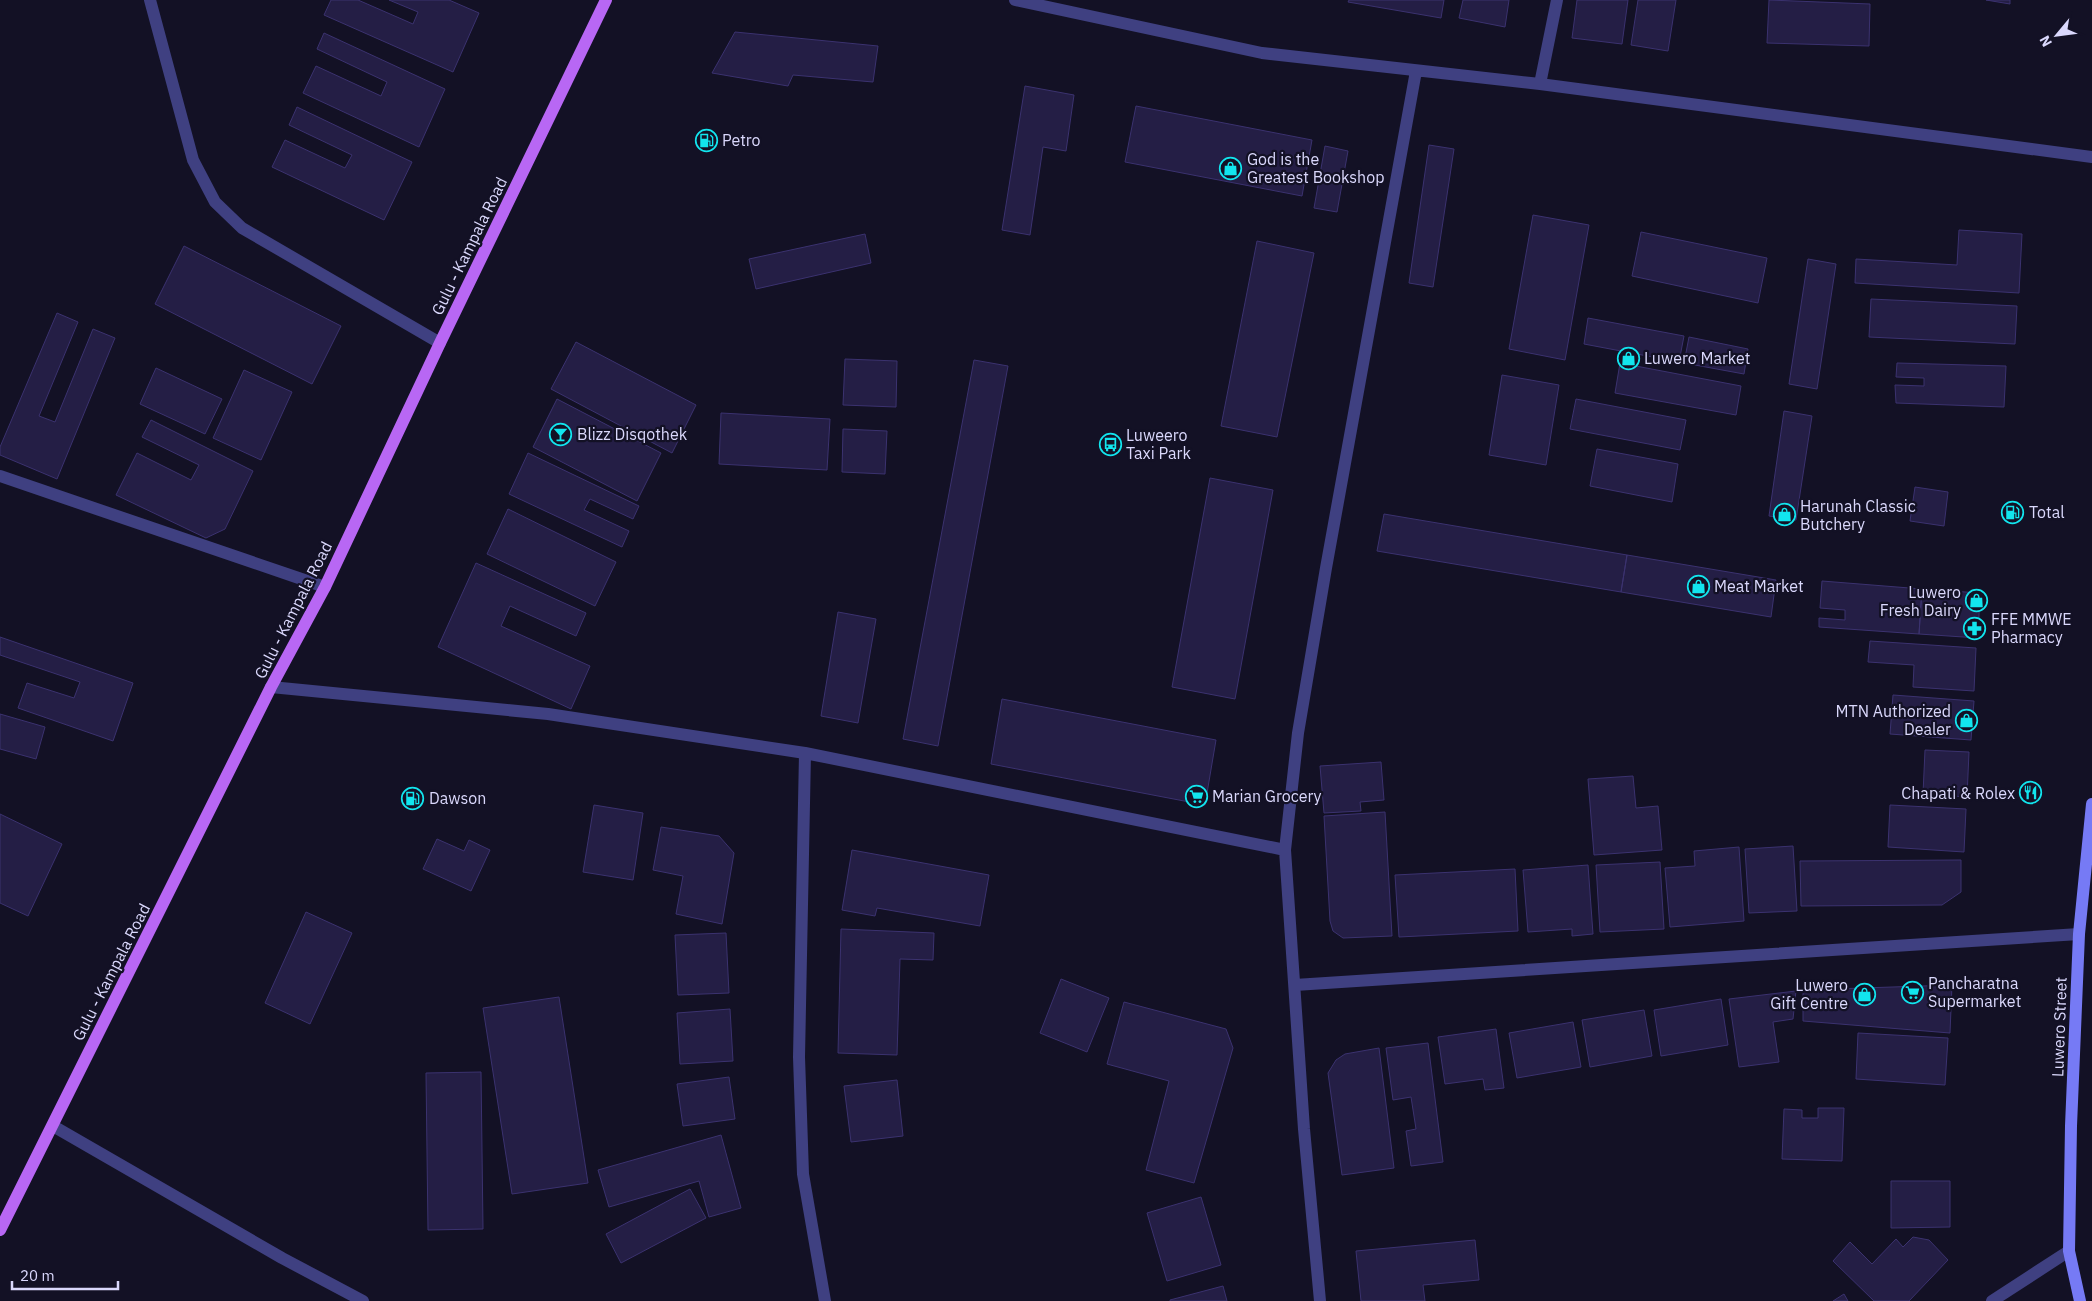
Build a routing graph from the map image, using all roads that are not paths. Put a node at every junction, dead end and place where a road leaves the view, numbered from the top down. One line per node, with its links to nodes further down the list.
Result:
1 (150, 0): 8 (street)
2 (606, 0): 8 (main road, Gulu - Kampala Road)
3 (1015, 0): 5 (street)
4 (1557, 0): 6 (street)
5 (1416, 71): 6 (street); 14 (street)
6 (1540, 84): 7 (street)
7 (2092, 157)
8 (440, 342): 10 (main road, Gulu - Kampala Road)
9 (0, 476): 10 (street)
10 (325, 587): 11 (main road, Gulu - Kampala Road)
11 (271, 687): 12 (street); 17 (main road, Gulu - Kampala Road)
12 (805, 754): 14 (street); 21 (street)
13 (2092, 804): 15 (main road, Luwero Street)
14 (1285, 850): 16 (street)
15 (2079, 934): 16 (street); 19 (main road, Luwero Street)
16 (1295, 985): 22 (street)
17 (52, 1126): 18 (main road, Gulu - Kampala Road); 20 (street)
18 (0, 1230)
19 (2069, 1251): 23 (street); 24 (main road, Luwero Street)
20 (363, 1301)
21 (826, 1301)
22 (1320, 1301)
23 (1992, 1301)
24 (2080, 1301)

